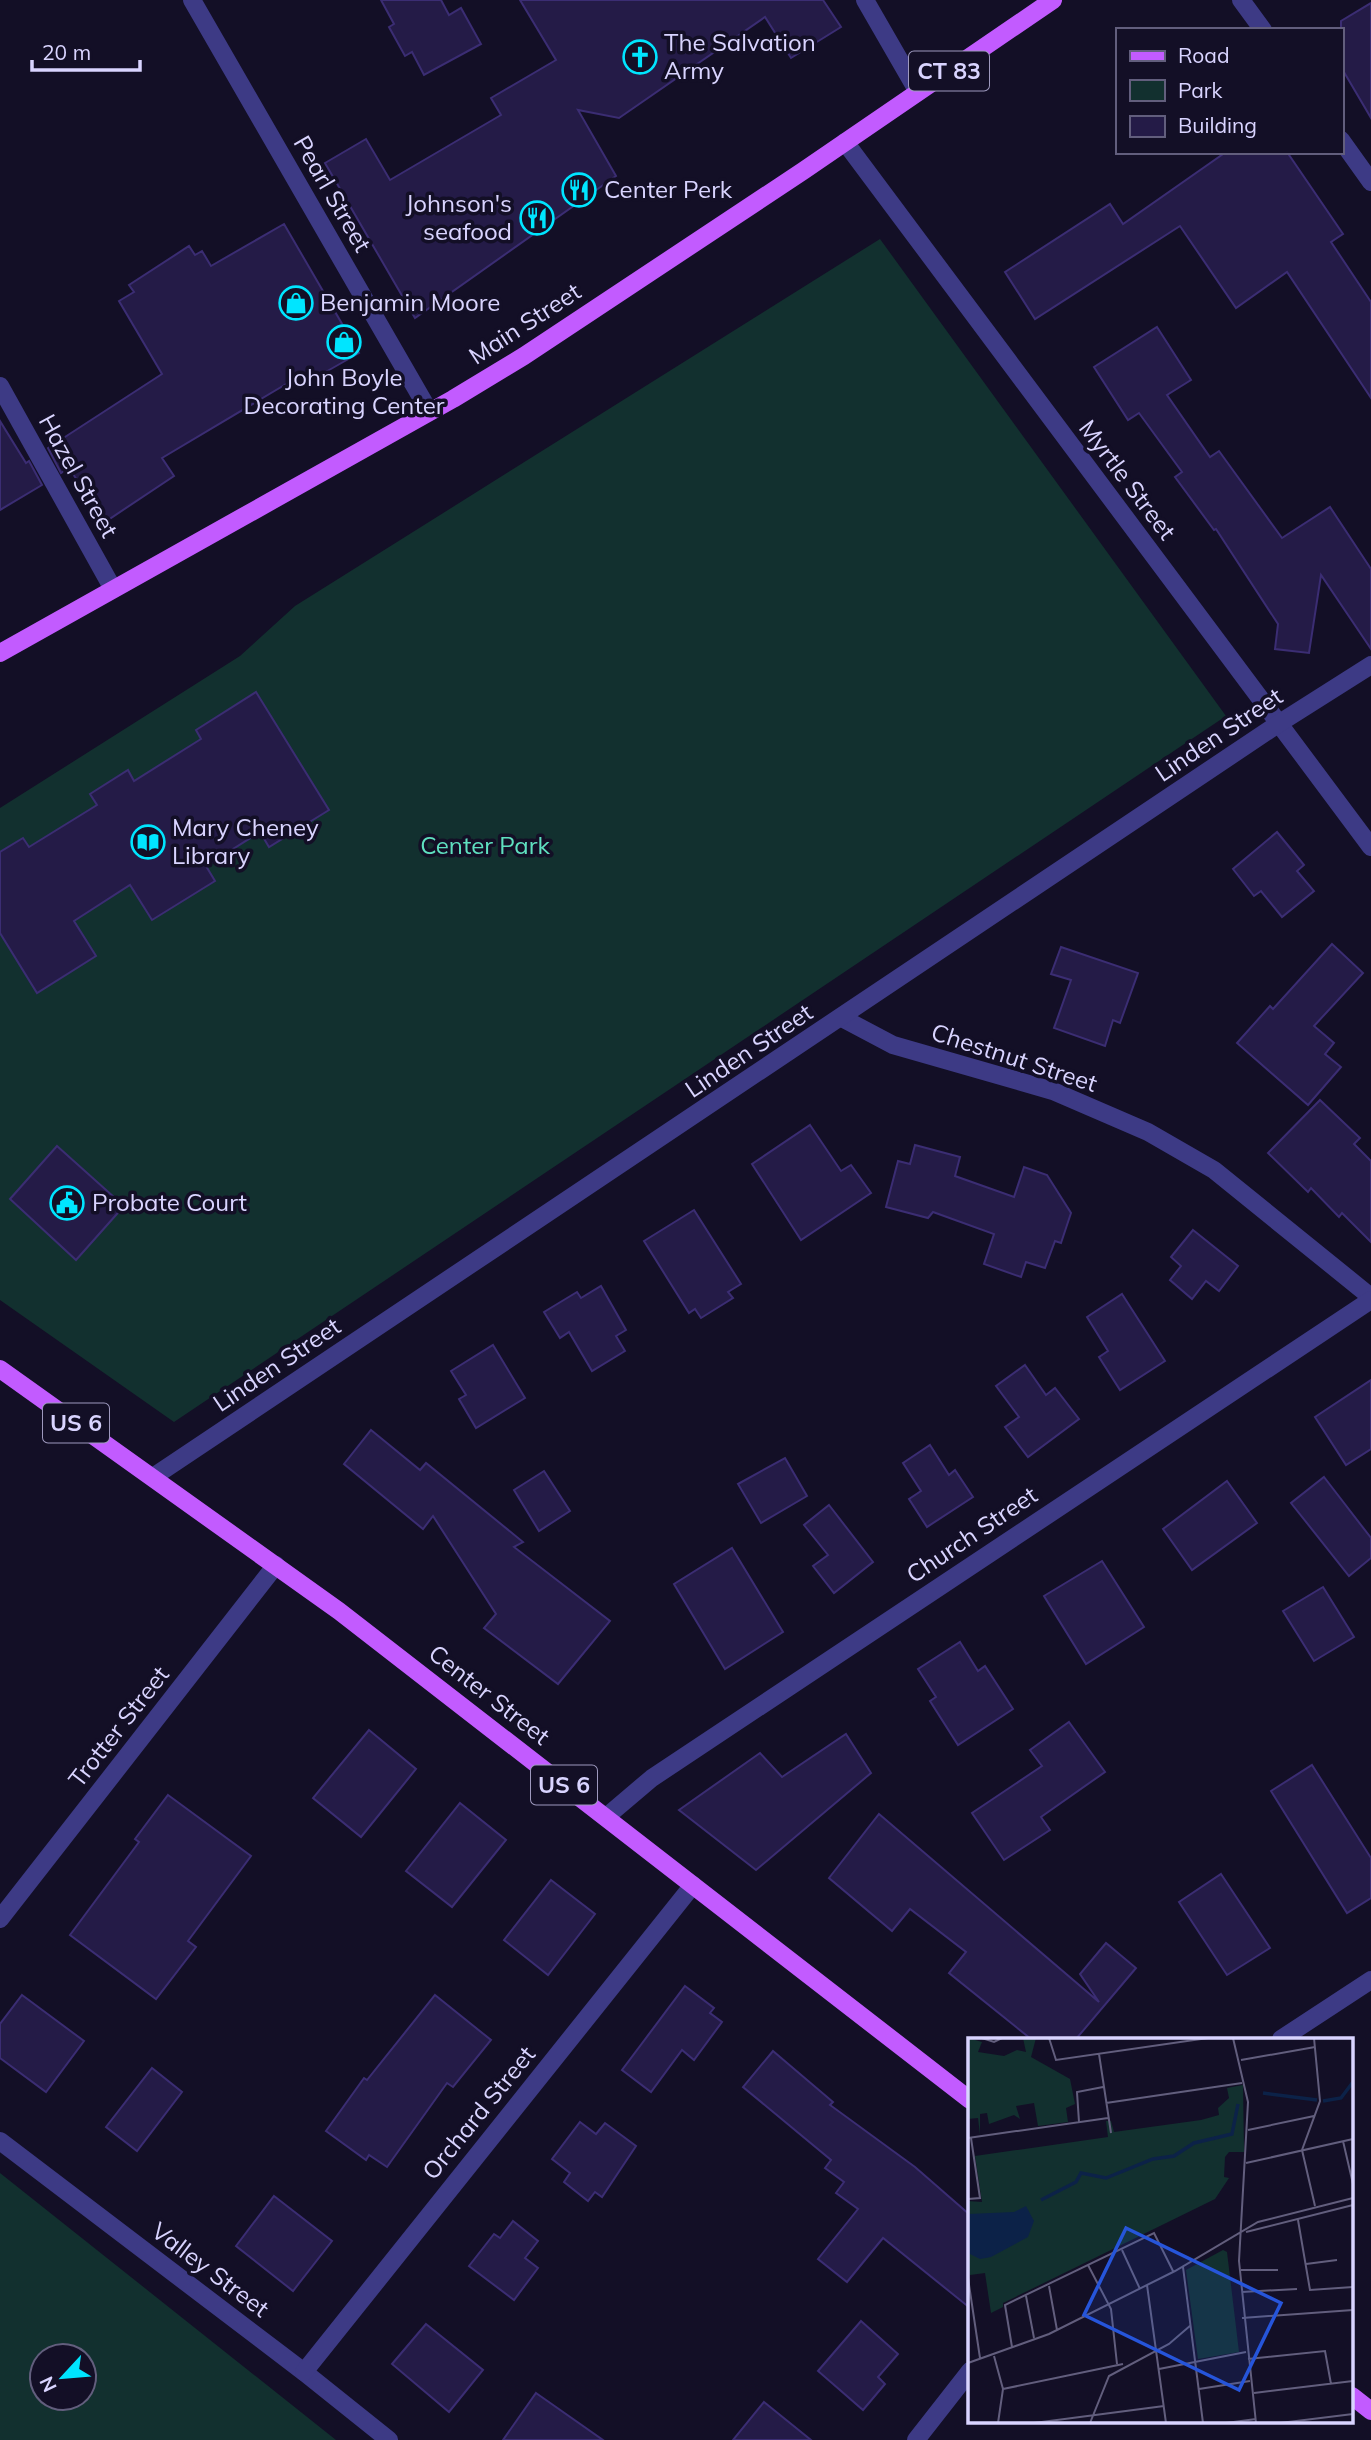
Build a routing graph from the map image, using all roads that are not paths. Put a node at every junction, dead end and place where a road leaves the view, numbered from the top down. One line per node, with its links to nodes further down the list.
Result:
1 (192, 0): 11 (street, Pearl Street)
2 (865, 0): 6 (street)
3 (1053, 0): 6 (main road, Main Street / CT 83)
4 (1241, 0): 5 (street)
5 (1262, 28)
6 (918, 92): 7 (main road, Main Street / CT 83)
7 (845, 142): 11 (main road, Main Street / CT 83); 15 (street, Myrtle Street)
8 (1343, 143): 9 (street)
9 (1371, 182)
10 (0, 386): 12 (street, Hazel Street)
11 (429, 411): 12 (main road, Main Street / CT 83)
12 (113, 589): 13 (main road, Main Street / CT 83)
13 (0, 653)
14 (1371, 665): 15 (street, Linden Street)
15 (1278, 724): 16 (street, Myrtle Street); 17 (street, Linden Street)
16 (1371, 847)
17 (842, 1018): 18 (street, Chestnut Street); 20 (street, Linden Street)
18 (1371, 1299): 22 (street, Church Street)
19 (0, 1369): 20 (main road, Center Street / US 6)
20 (153, 1477): 21 (main road, Center Street / US 6)
21 (276, 1565): 22 (main road, Center Street / US 6); 24 (street, Trotter Street)
22 (606, 1817): 23 (main road, Center Street / US 6)
23 (693, 1885): 27 (main road, Center Street / US 6); 29 (street, Orchard Street)
24 (0, 1919)
25 (1371, 1980): 26 (street)
26 (1283, 2038)
27 (968, 2098)
28 (0, 2141): 29 (street, Valley Street)
29 (304, 2372): 33 (street, Valley Street)
30 (968, 2374): 34 (street)
31 (1354, 2398): 32 (main road)
32 (1371, 2411)
33 (389, 2440)
34 (916, 2440)

